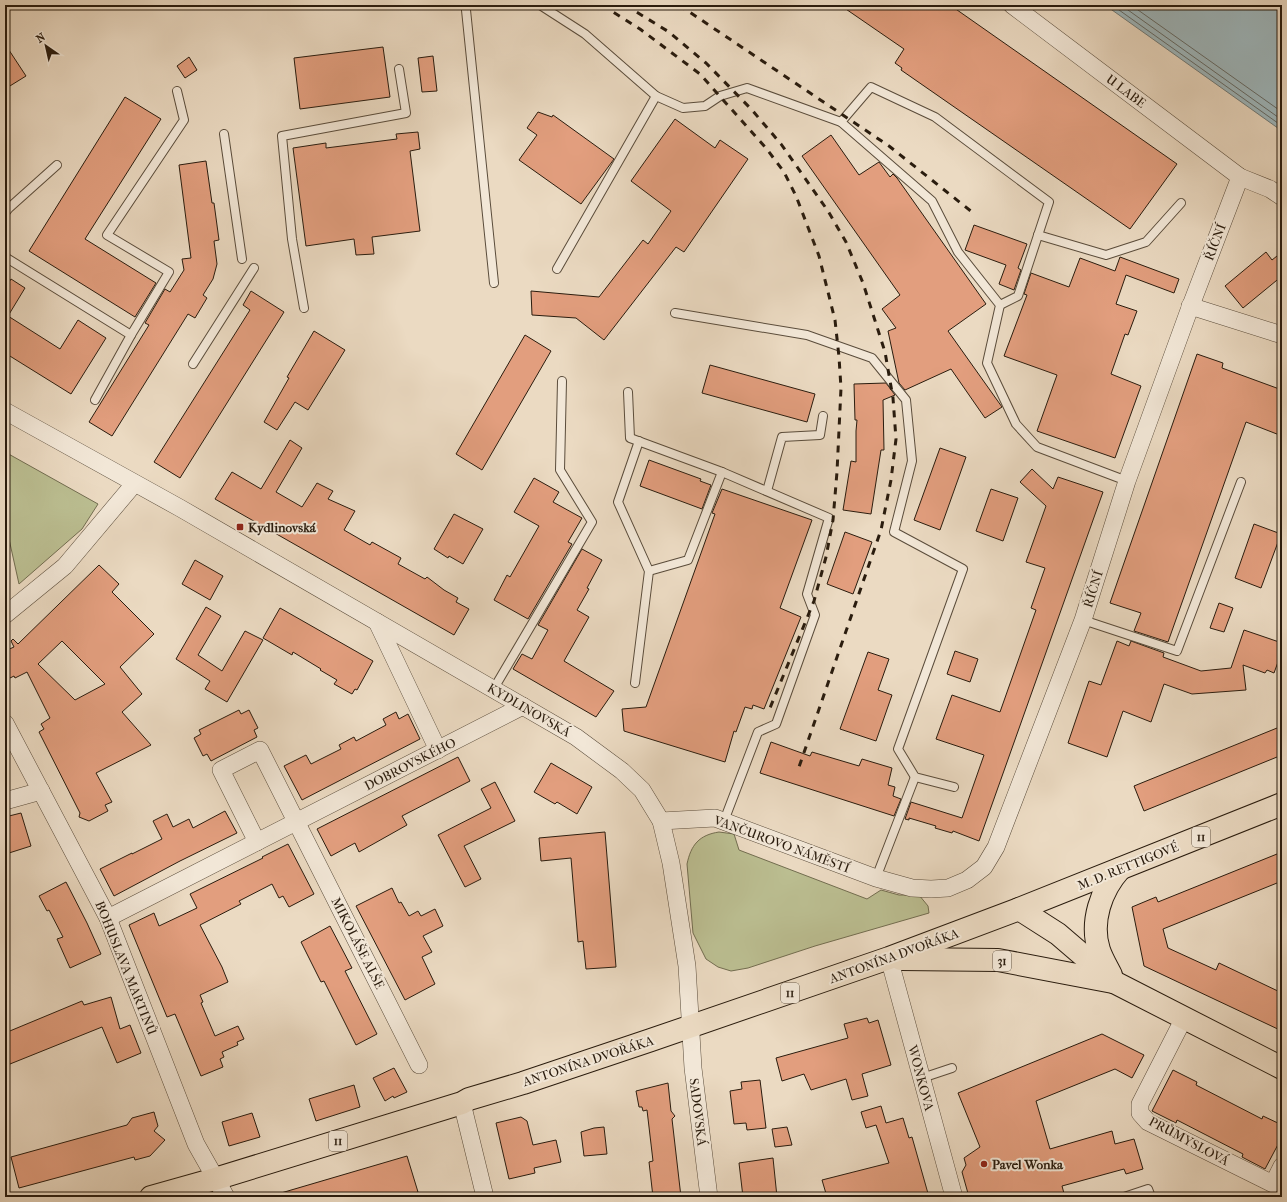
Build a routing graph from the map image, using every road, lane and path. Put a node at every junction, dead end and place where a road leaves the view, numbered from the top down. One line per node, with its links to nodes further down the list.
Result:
1 (467, 5): 19 (lane)
2 (540, 5): 6 (lane)
3 (1012, 5): 10 (street, U LABE)
4 (399, 69): 22 (lane)
5 (177, 91): 24 (lane)
6 (656, 96): 7 (lane); 18 (lane)
7 (841, 122): 14 (lane); 20 (lane)
8 (224, 134): 16 (lane)
9 (57, 164): 13 (lane)
10 (1240, 177): 11 (street, U LABE); 21 (street, ŘÍČNÍ)
11 (1282, 197)
12 (1180, 203): 14 (lane)
13 (5, 213)
14 (1038, 235): 20 (lane)
15 (5, 257): 24 (lane)
16 (242, 259)
17 (254, 268): 26 (lane)
18 (558, 269)
19 (494, 283)
20 (1000, 305): 34 (lane)
21 (1190, 306): 25 (street); 34 (street, ŘÍČNÍ)
22 (304, 308)
23 (675, 313): 47 (lane)
24 (131, 335): 29 (lane)
25 (1282, 335)
26 (193, 364)
27 (562, 381): 43 (lane)
28 (628, 392): 32 (lane)
29 (95, 400)
30 (5, 411): 36 (street, KYDLINOVSKÁ)
31 (823, 416): 37 (lane)
32 (638, 441): 33 (lane); 38 (lane)
33 (722, 472): 37 (lane); 38 (lane)
34 (1127, 481): 40 (street, ŘÍČNÍ)
35 (1241, 482): 40 (lane)
36 (134, 484): 39 (street); 41 (street, KYDLINOVSKÁ)
37 (767, 491): 53 (lane)
38 (649, 571): 42 (lane)
39 (5, 615)
40 (1083, 620): 56 (street, ŘÍČNÍ)
41 (377, 622): 43 (street, KYDLINOVSKÁ); 46 (street)
42 (635, 683)
43 (493, 690): 44 (street, KYDLINOVSKÁ)
44 (524, 706): 46 (street, DOBROVSKÉHO); 52 (street, KYDLINOVSKÁ)
45 (5, 723): 49 (street, BOHUSLAVA MARTINŮ)
46 (438, 750): 54 (street, DOBROVSKÉHO)
47 (915, 777): 48 (lane); 58 (lane)
48 (954, 787)
49 (41, 791): 50 (street); 60 (street, BOHUSLAVA MARTINŮ)
50 (5, 801)
51 (1282, 804): 57 (main road, M. D. RETTIGOVÉ / 11)
52 (661, 821): 53 (street, VANČUROVO NÁMĚSTÍ); 64 (street)
53 (724, 821): 58 (street, VANČUROVO NÁMĚSTÍ)
54 (297, 822): 55 (street, DOBROVSKÉHO); 55 (street); 65 (street, MIKOLÁŠE ALŠE)
55 (257, 842): 60 (street, DOBROVSKÉHO)
56 (984, 867): 58 (street, VANČUROVO NÁMĚSTÍ)
57 (1120, 869): 59 (main road, M. D. RETTIGOVÉ / 11); 62 (main road)
58 (876, 878)
59 (1019, 909): 61 (main road, ANTONÍNA DVOŘÁKA / 11); 62 (main road, 31)
60 (108, 918): 71 (street, BOHUSLAVA MARTINŮ)
61 (889, 958): 62 (main road, 31); 64 (main road, ANTONÍNA DVOŘÁKA / 11); 68 (street, WONKOVA)
62 (1114, 982): 63 (main road, 31)
63 (1184, 1018): 67 (main road, 31); 70 (street, PRŮMYSLOVÁ)
64 (691, 1027): 69 (main road, ANTONÍNA DVOŘÁKA / 11); 74 (street, SADOVSKÁ)
65 (419, 1065)
66 (952, 1068): 68 (lane)
67 (1282, 1068)
68 (922, 1078): 75 (street, WONKOVA)
69 (462, 1103): 71 (main road, ANTONÍNA DVOŘÁKA / 11); 73 (street)
70 (1282, 1166)
71 (220, 1188): 72 (main road, ANTONÍNA DVOŘÁKA / 11)
72 (151, 1197)
73 (485, 1197)
74 (709, 1197)
75 (954, 1197)
76 (1124, 1197): 77 (lane)
77 (1151, 1197)

